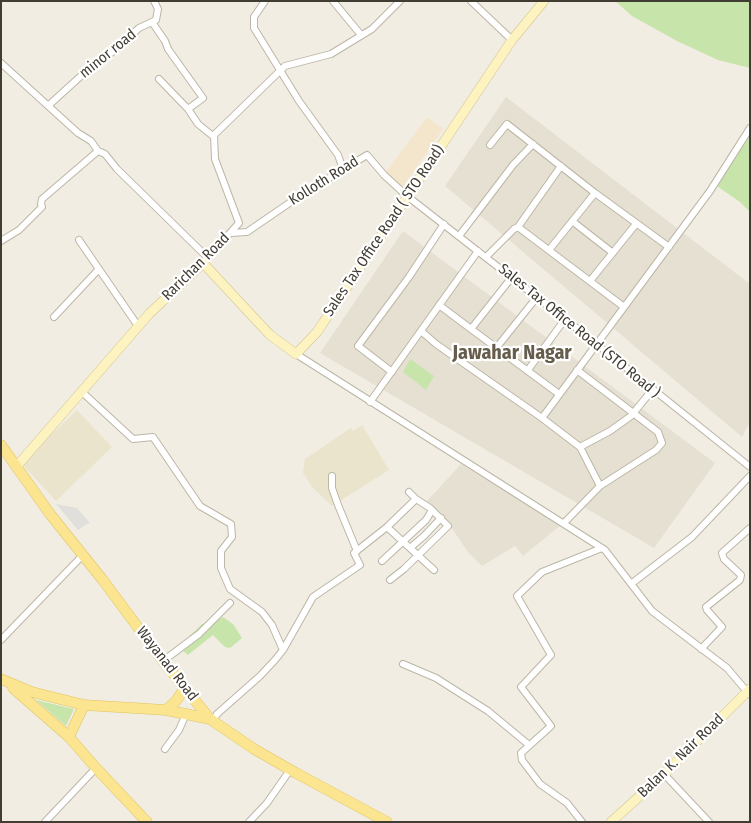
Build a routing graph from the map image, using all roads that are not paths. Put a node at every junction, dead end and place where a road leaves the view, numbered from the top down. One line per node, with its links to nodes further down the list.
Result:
1 (154, 1): 7 (street, minor road)
2 (265, 1): 11 (street)
3 (333, 1): 8 (street)
4 (400, 1): 8 (street)
5 (471, 1): 9 (street)
6 (544, 1): 9 (street, Sales Tax Office Road ( STO Road))
7 (152, 22): 13 (street, minor road); 14 (street)
8 (362, 35): 11 (street)
9 (512, 40): 23 (street, Sales Tax Office Road ( STO Road))
10 (1, 63): 13 (street)
11 (280, 71): 16 (street); 21 (street)
12 (159, 79): 14 (street)
13 (49, 105): 19 (street)
14 (188, 108): 16 (street)
15 (750, 128): 32 (street)
16 (214, 137): 28 (street, Rarichan Road)
17 (533, 144): 18 (street); 20 (street); 29 (street)
18 (490, 145)
19 (98, 151): 31 (street); 37 (street)
20 (561, 166): 22 (street); 27 (street)
21 (343, 169): 23 (street, Kolloth Road); 28 (street, Kolloth Road)
22 (595, 193): 24 (street); 26 (street)
23 (407, 196): 25 (street, Sales Tax Office Road (STO Road )); 51 (street, Sales Tax Office Road ( STO Road))
24 (572, 221): 33 (street); 35 (street)
25 (444, 224): 29 (street, Sales Tax Office Road (STO Road )); 54 (street)
26 (636, 224): 32 (street); 35 (street)
27 (518, 227): 33 (street); 36 (street)
28 (231, 232): 37 (street, Rarichan Road)
29 (459, 236): 34 (street, Sales Tax Office Road (STO Road ))
30 (79, 240): 38 (street)
31 (1, 241)
32 (669, 247): 43 (street)
33 (549, 250): 40 (street)
34 (478, 251): 36 (street, Sales Tax Office Road (STO Road )); 42 (street)
35 (612, 253): 40 (street)
36 (486, 256): 39 (street, Sales Tax Office Road (STO Road ))
37 (205, 261): 46 (street, Rarichan Road); 51 (street)
38 (98, 270): 44 (street); 46 (street)
39 (512, 277): 41 (street, Sales Tax Office Road (STO Road )); 47 (street)
40 (590, 281): 43 (street)
41 (537, 297): 45 (street, Sales Tax Office Road (STO Road )); 50 (street)
42 (439, 305): 47 (street); 48 (street)
43 (624, 308): 49 (street)
44 (54, 317)
45 (565, 319): 49 (street, Sales Tax Office Road (STO Road )); 52 (street)
46 (138, 326): 56 (street, Rarichan Road)
47 (471, 329): 50 (street)
48 (421, 331): 54 (street); 60 (street)
49 (597, 344): 53 (street); 55 (street, Sales Tax Office Road (STO Road ))
50 (497, 347): 52 (street)
51 (296, 354): 58 (street)
52 (528, 370): 57 (street)
53 (577, 370): 57 (street); 59 (street)
54 (392, 372): 58 (street)
55 (653, 389): 59 (street); 64 (street, Sales Tax Office Road (STO Road ))
56 (82, 391): 63 (street, Rarichan Road); 88 (street)
57 (559, 394): 60 (street)
58 (370, 402): 72 (street)
59 (634, 412): 62 (street); 67 (street)
60 (542, 418): 62 (street)
61 (1, 445): 63 (main road, Wayanad Road)
62 (580, 447): 67 (street)
63 (16, 467): 79 (main road, Wayanad Road)
64 (750, 468)
65 (332, 476): 78 (street)
66 (750, 476): 84 (street)
67 (600, 486): 72 (street)
68 (409, 492): 69 (street)
69 (416, 499): 70 (street); 73 (street)
70 (432, 510): 71 (street); 75 (street)
71 (441, 518): 76 (street); 80 (street)
72 (564, 523): 77 (street)
73 (387, 527): 75 (street); 78 (street)
74 (750, 528): 87 (street)
75 (402, 541): 76 (street); 81 (street)
76 (410, 548): 80 (street)
77 (602, 548): 84 (street); 99 (street)
78 (357, 551): 88 (street)
79 (83, 555): 86 (street); 89 (main road, Wayanad Road)
80 (418, 556): 82 (street); 83 (street)
81 (382, 561)
82 (434, 570)
83 (390, 580)
84 (630, 584): 87 (street)
85 (230, 603): 89 (street)
86 (1, 640)
87 (701, 649): 93 (street)
88 (283, 650): 97 (street)
89 (163, 661): 92 (main road, Wayanad Road)
90 (403, 664): 99 (street)
91 (4, 681): 94 (main road); 98 (main road)
92 (184, 689): 95 (main road); 97 (main road, Wayanad Road)
93 (749, 691): 103 (street, Balan K. Nair Road)
94 (84, 705): 95 (main road); 98 (main road)
95 (166, 710): 96 (main road)
96 (186, 714): 97 (main road); 100 (street)
97 (211, 720): 102 (main road, Wayanad Road)
98 (69, 737): 101 (main road)
99 (529, 745): 108 (street)
100 (165, 749)
101 (96, 768): 104 (street); 105 (main road)
102 (290, 770): 106 (street); 107 (main road, Wayanad Road)
103 (664, 774): 109 (street, Balan K. Nair Road); 110 (street)
104 (44, 822)
105 (147, 822)
106 (248, 822)
107 (387, 822)
108 (582, 822)
109 (611, 822)
110 (709, 822)

